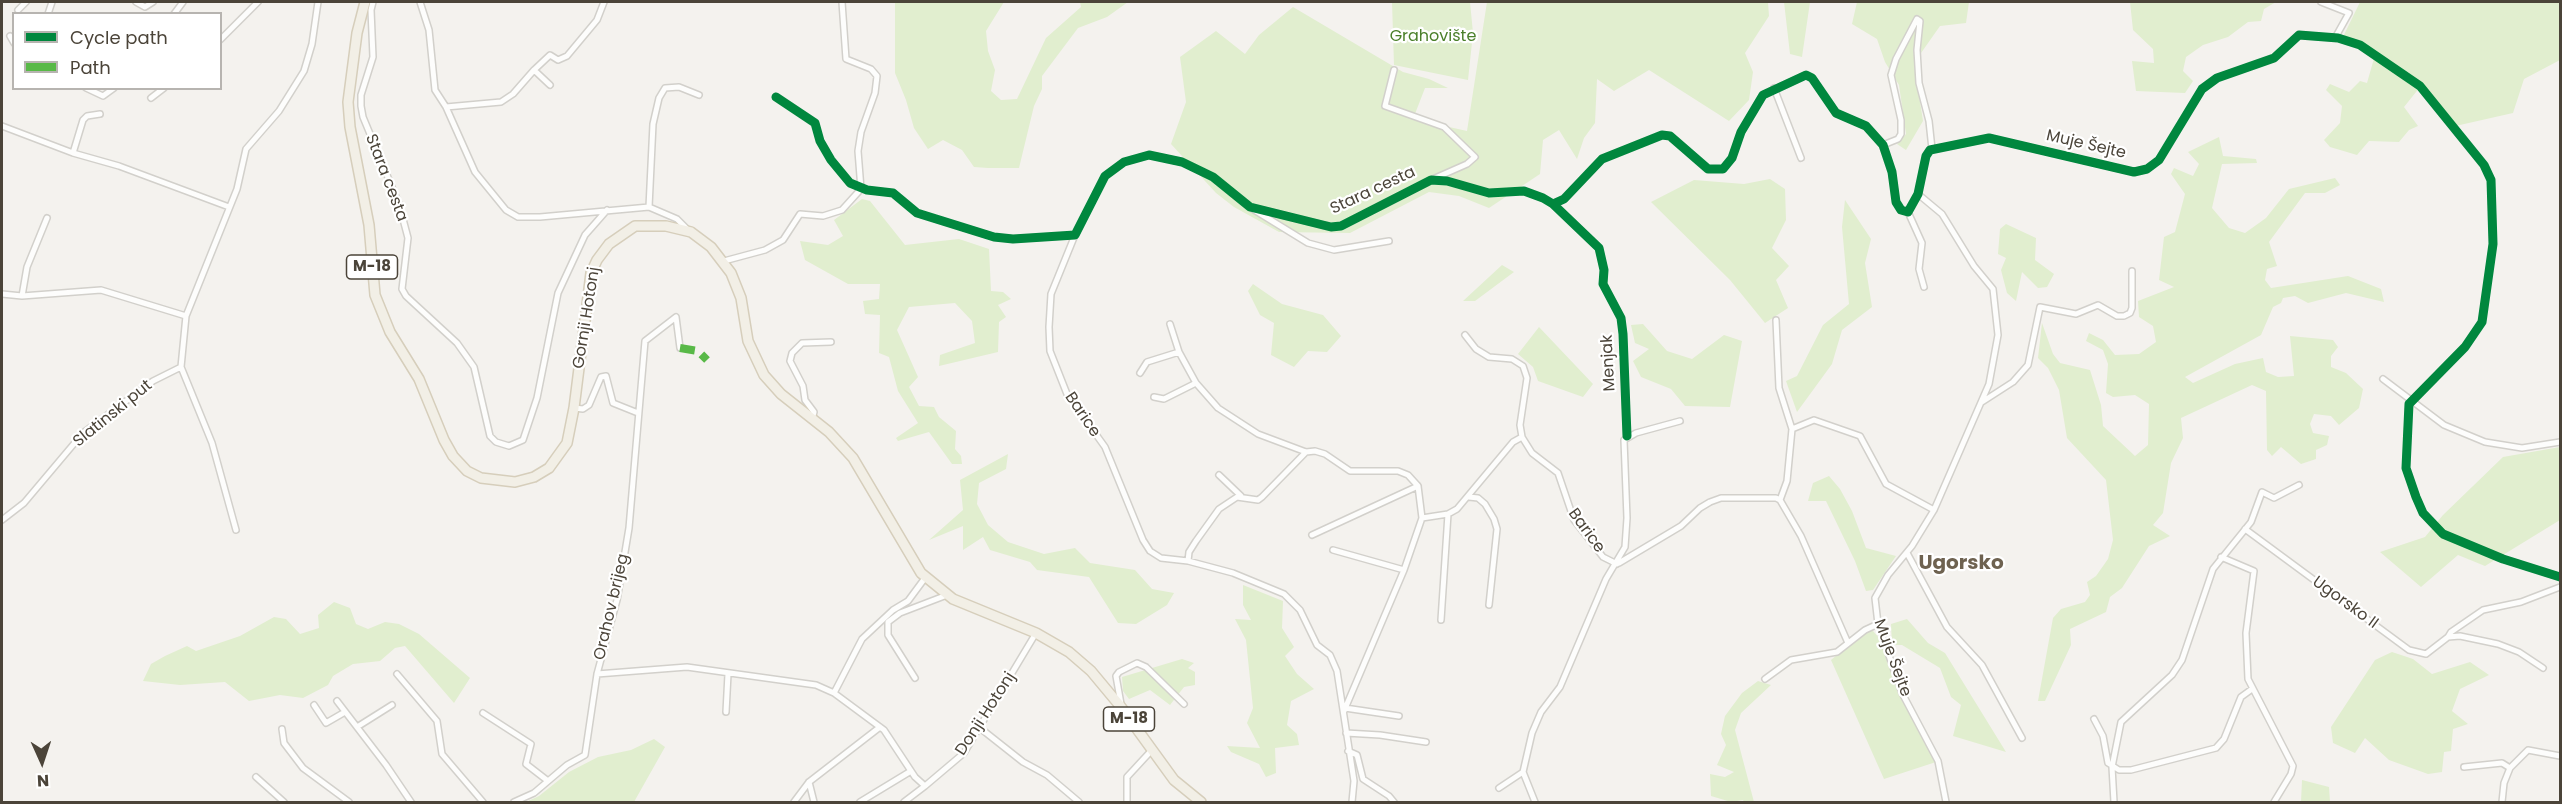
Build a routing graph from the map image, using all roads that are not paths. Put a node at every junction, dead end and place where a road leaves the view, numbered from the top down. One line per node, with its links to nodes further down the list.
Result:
1 (26, 2): 12 (street)
2 (136, 2): 3 (street)
3 (153, 2)
4 (258, 2): 14 (street)
5 (318, 2): 38 (street)
6 (365, 2): 76 (main road, Stara cesta / M-18)
7 (373, 2): 41 (street, Stara cesta)
8 (420, 2): 27 (street)
9 (604, 2): 17 (street)
10 (842, 2): 35 (street)
11 (2322, 2): 15 (street)
12 (18, 10)
13 (10, 36): 16 (street)
14 (222, 38)
15 (2335, 38): 31 (street, Muje Šejte); 64 (street, Muje Šejte)
16 (12, 40)
17 (534, 70): 19 (street); 27 (street)
18 (1394, 70): 34 (street)
19 (550, 85)
20 (1774, 88): 30 (street); 33 (street); 37 (street)
21 (90, 90): 22 (street)
22 (111, 90)
23 (161, 90): 26 (street)
24 (699, 94): 39 (street)
25 (776, 97): 35 (street)
26 (151, 98)
27 (446, 107): 41 (street)
28 (100, 114): 32 (street)
29 (2, 126): 32 (street)
30 (1883, 145): 31 (street); 42 (street)
31 (1932, 149): 36 (street)
32 (73, 153): 38 (street)
33 (1801, 158)
34 (1431, 180): 37 (street, Stara cesta); 40 (street, Stara cesta)
35 (861, 189): 45 (street); 47 (street)
36 (1918, 194): 42 (street); 65 (street, Muje Šejte)
37 (1553, 204): 71 (street, Menjak)
38 (229, 207): 52 (street)
39 (649, 207): 41 (street); 44 (street)
40 (1250, 207): 45 (street, Stara cesta); 46 (street, Stara cesta)
41 (607, 210)
42 (1908, 212): 49 (street)
43 (47, 218): 51 (street)
44 (691, 232): 47 (main road, Gornji Hotonj / M-18); 66 (main road, Gornji Hotonj / M-18)
45 (1074, 234): 92 (street, Barice)
46 (1389, 241)
47 (724, 261): 68 (main road, Gornji Hotonj / M-18)
48 (2132, 271): 65 (street)
49 (1924, 287)
50 (2, 294): 51 (street)
51 (22, 296): 52 (street)
52 (186, 316): 59 (street)
53 (1776, 320): 70 (street)
54 (1170, 324): 58 (street)
55 (1465, 335): 72 (street)
56 (831, 342): 68 (street)
57 (680, 348): 67 (street, Orahov brijeg)
58 (1179, 352): 60 (street); 62 (street)
59 (181, 367): 85 (street, Slatinski put); 87 (street)
60 (1140, 373)
61 (2384, 379): 64 (street)
62 (1196, 383): 63 (street); 74 (street)
63 (1154, 398)
64 (2411, 399): 73 (street); 95 (street)
65 (1982, 402): 82 (street, Muje Šejte)
66 (574, 408): 67 (street); 76 (main road, Gornji Hotonj / M-18)
67 (638, 413): 107 (street, Orahov brijeg)
68 (812, 419): 96 (main road, Gornji Hotonj / M-18)
69 (1680, 421): 71 (street)
70 (1792, 429): 81 (street); 82 (street)
71 (1627, 436): 93 (street, Menjak)
72 (1522, 437): 80 (street); 93 (street, Barice)
73 (2560, 442)
74 (1306, 452): 78 (street); 79 (street)
75 (1219, 475): 79 (street)
76 (505, 483)
77 (2299, 485): 86 (street)
78 (1418, 486): 84 (street); 88 (street)
79 (1242, 496): 92 (street)
80 (1469, 497): 83 (street); 99 (street)
81 (1780, 500): 93 (street, Menjak); 104 (street)
82 (1934, 510): 90 (street, Muje Šejte)
83 (1448, 514): 84 (street); 100 (street)
84 (1422, 518): 94 (street)
85 (2, 520)
86 (2245, 529): 91 (street); 103 (street, Ugorsko II)
87 (236, 530)
88 (1312, 535)
89 (1333, 550): 94 (street)
90 (1907, 553): 101 (street, Muje Šejte); 129 (street)
91 (2221, 557): 111 (street); 134 (street)
92 (1188, 561): 118 (street, Barice)
93 (1617, 564): 138 (street, Menjak)
94 (1404, 570): 118 (street)
95 (2560, 576)
96 (925, 578): 98 (main road, M-18); 112 (street)
97 (2560, 587): 103 (street, Ugorsko II)
98 (947, 595): 102 (main road, M-18); 109 (street)
99 (1489, 605)
100 (1441, 620)
101 (1878, 624): 104 (street); 159 (street, Muje Šejte)
102 (1036, 633): 117 (main road, M-18); 126 (street, Donji Hotonj)
103 (2448, 637): 105 (street)
104 (1848, 644): 110 (street)
105 (2543, 668)
106 (396, 674): 147 (street)
107 (597, 674): 108 (street); 140 (street, Orahov brijeg)
108 (728, 674): 112 (street); 120 (street)
109 (915, 678)
110 (1765, 679)
111 (2252, 690): 134 (street); 161 (street)
112 (834, 693): 125 (street)
113 (337, 701): 119 (street)
114 (1184, 704): 117 (street)
115 (314, 705): 119 (street)
116 (392, 705): 124 (street)
117 (1121, 708): 131 (main road, M-18)
118 (1344, 710): 122 (street); 128 (street, Barice)
119 (345, 712): 124 (street)
120 (726, 712)
121 (483, 713): 140 (street)
122 (1399, 716)
123 (2094, 719): 134 (street)
124 (357, 727): 146 (street)
125 (880, 727): 137 (street); 141 (street)
126 (980, 728): 142 (street, Donji Hotonj); 153 (street)
127 (282, 729): 145 (street)
128 (1346, 734): 130 (street); 132 (street, Barice)
129 (2022, 738)
130 (1426, 742)
131 (1150, 751): 154 (street); 155 (main road, M-18)
132 (1348, 751): 156 (street, Barice); 157 (street, Barice)
133 (2560, 756): 136 (street)
134 (2112, 767): 160 (street)
135 (2464, 767): 136 (street)
136 (2510, 768): 162 (street)
137 (911, 771): 142 (street); 151 (street)
138 (1523, 772): 143 (street); 158 (street)
139 (256, 777): 144 (street)
140 (548, 781): 148 (street, Orahov brijeg)
141 (808, 782): 149 (street); 150 (street)
142 (925, 786): 152 (street, Donji Hotonj)
143 (1498, 788)
144 (284, 802)
145 (349, 802)
146 (411, 802)
147 (483, 802)
148 (514, 802)
149 (794, 802)
150 (814, 802)
151 (860, 802)
152 (904, 802)
153 (1079, 802)
154 (1127, 802)
155 (1201, 802)
156 (1352, 802)
157 (1394, 802)
158 (1535, 802)
159 (1946, 802)
160 (2114, 802)
161 (2274, 802)
162 (2502, 802)

